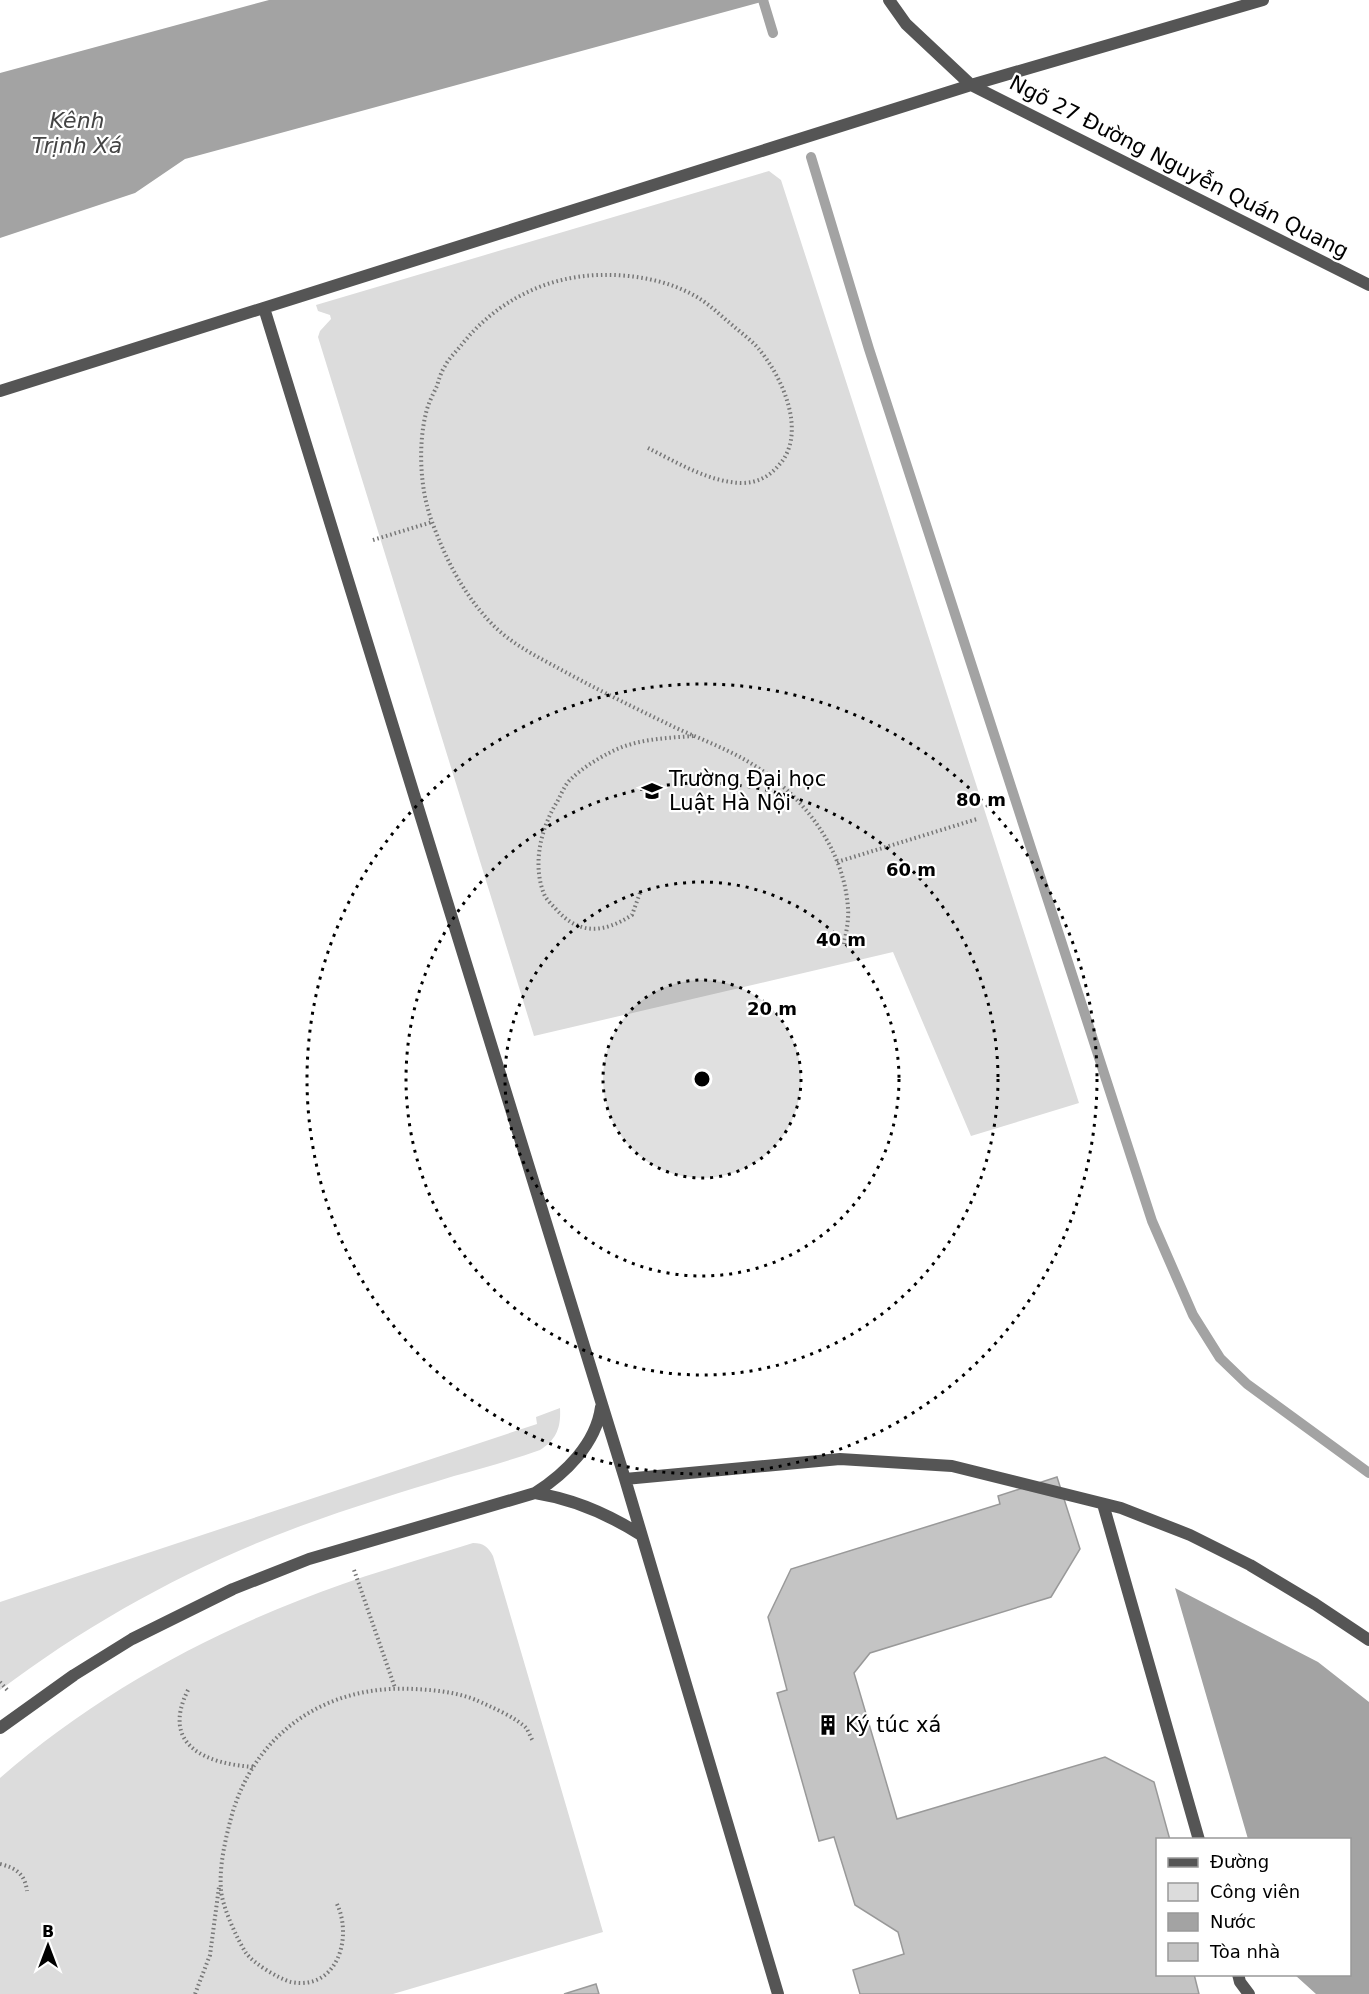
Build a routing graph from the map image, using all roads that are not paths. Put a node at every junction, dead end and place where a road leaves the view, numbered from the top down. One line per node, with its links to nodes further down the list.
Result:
1 (889, 0): 3 (street, Ngõ 27 Đường Nguyễn Quán Quang)
2 (1263, 0): 3 (street)
3 (971, 85): 4 (street, Ngõ 27 Đường Nguyễn Quán Quang); 5 (street)
4 (1369, 285)
5 (264, 308): 6 (street); 7 (street)
6 (0, 391)
7 (601, 1404): 8 (street); 9 (street)
8 (625, 1479): 10 (street); 11 (street)
9 (535, 1493): 11 (street); 13 (street)
10 (1103, 1504): 12 (street); 14 (street)
11 (641, 1535): 16 (street)
12 (1369, 1640)
13 (0, 1728)
14 (1199, 1838)
15 (1238, 1976): 17 (street)
16 (778, 1994)
17 (1249, 1994)

